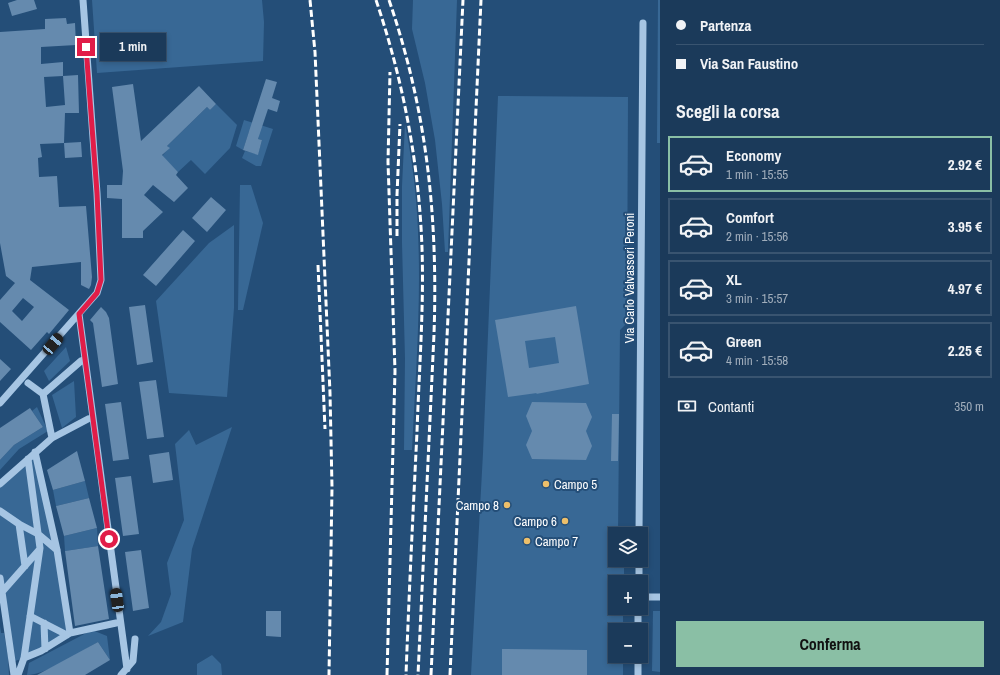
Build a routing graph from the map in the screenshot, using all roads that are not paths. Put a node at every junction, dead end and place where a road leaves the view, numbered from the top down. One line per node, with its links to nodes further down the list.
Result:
1 (83, 0): 3 (street)
2 (644, 23): 15 (street, Via Carlo Valvassori Peroni)
3 (79, 314): 7 (street); 34 (street)
4 (81, 361): 6 (street)
5 (28, 383): 6 (street)
6 (43, 394): 9 (street)
7 (0, 403)
8 (88, 419): 9 (street)
9 (52, 438): 10 (street)
10 (35, 452): 11 (street); 18 (street)
11 (28, 459): 12 (street); 16 (street)
12 (0, 484)
13 (0, 511): 14 (street)
14 (19, 524): 16 (street); 19 (street)
15 (639, 527)
16 (38, 534): 17 (street); 18 (street)
17 (39, 550): 19 (street); 25 (street)
18 (57, 550): 29 (street)
19 (25, 566): 21 (street)
20 (0, 578): 21 (street)
21 (2, 592): 24 (street)
22 (648, 597): 23 (street)
23 (660, 597)
24 (2, 606): 26 (street)
25 (30, 616): 27 (street); 32 (street)
26 (3, 623): 35 (street)
27 (44, 623): 29 (street); 31 (street)
28 (116, 623): 29 (street)
29 (68, 634): 31 (street)
30 (135, 639): 34 (street)
31 (45, 649): 32 (street)
32 (24, 658): 36 (street)
33 (638, 663): 38 (street)
34 (127, 669): 37 (street)
35 (14, 675)
36 (18, 675)
37 (121, 675)
38 (638, 675)

